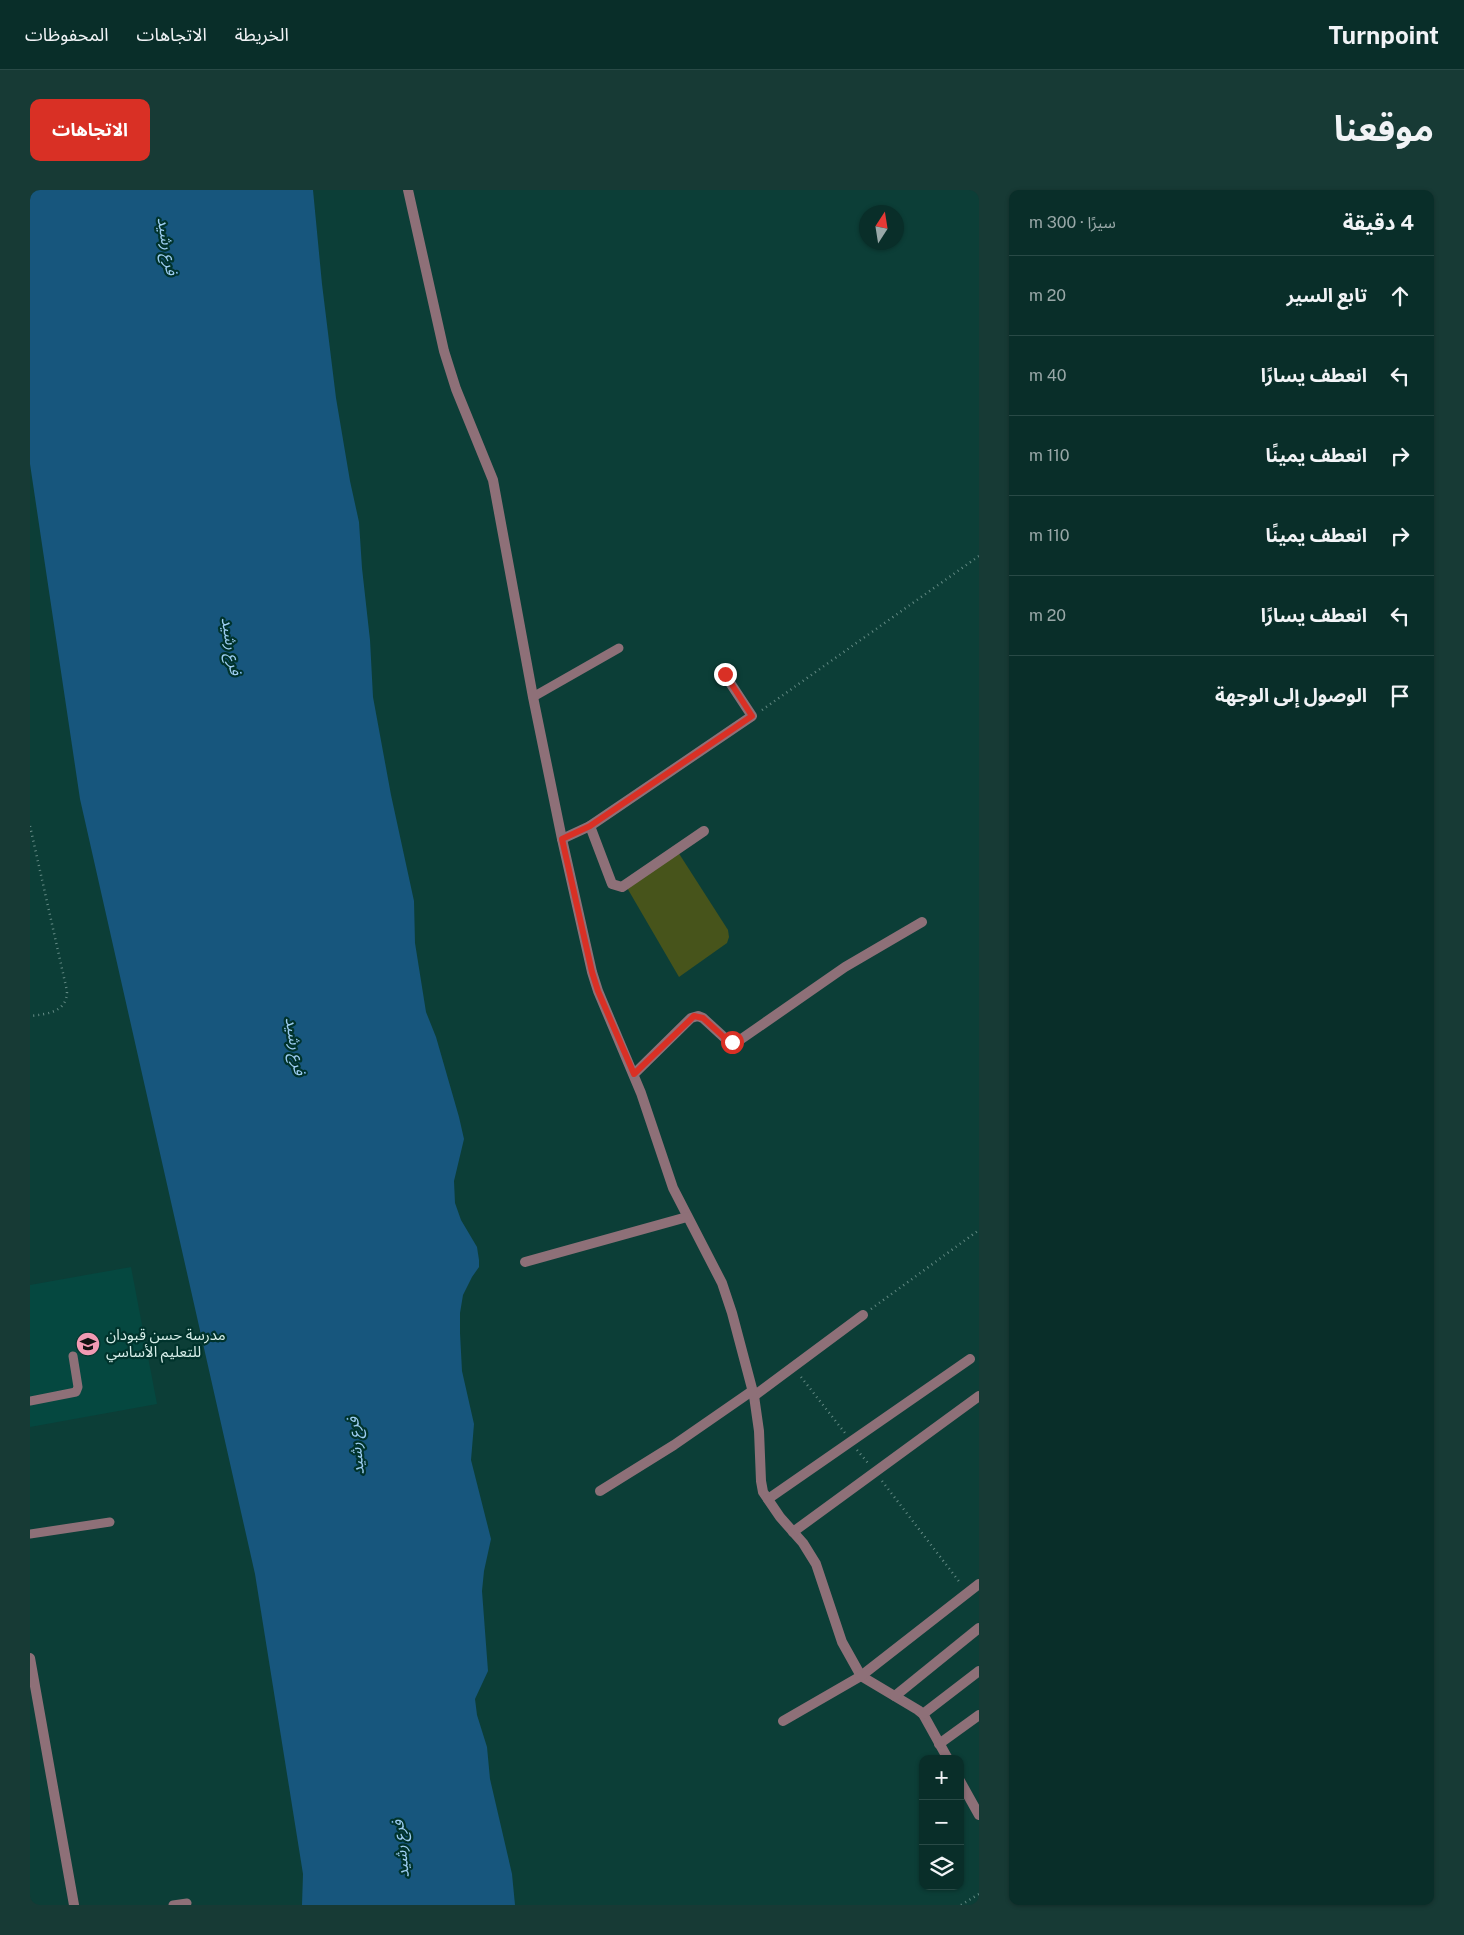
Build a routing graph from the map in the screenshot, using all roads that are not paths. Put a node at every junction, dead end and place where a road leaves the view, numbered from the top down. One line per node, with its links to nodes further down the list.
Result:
1 (408, 190): 4 (street)
2 (619, 648): 4 (lane)
3 (725, 674): 5 (street)
4 (533, 697): 7 (street)
5 (590, 826): 6 (street); 7 (street)
6 (704, 831)
7 (562, 839): 9 (street)
8 (922, 922): 9 (street)
9 (634, 1074): 10 (street)
10 (687, 1217): 11 (street); 15 (street)
11 (525, 1262)
12 (862, 1315): 15 (street)
13 (73, 1356): 17 (lane)
14 (970, 1359): 19 (street)
15 (753, 1394): 18 (street); 19 (street)
16 (979, 1396): 21 (street)
17 (30, 1401)
18 (600, 1491)
19 (768, 1499): 21 (street)
20 (110, 1522): 22 (lane)
21 (793, 1532): 27 (street)
22 (30, 1534)
23 (979, 1584): 27 (street)
24 (979, 1628): 28 (street)
25 (30, 1658): 37 (street)
26 (979, 1671): 29 (street)
27 (860, 1676): 28 (street); 31 (street)
28 (896, 1696): 29 (street)
29 (923, 1714): 32 (street)
30 (979, 1715): 32 (street)
31 (783, 1721)
32 (939, 1744): 33 (street)
33 (946, 1755)
34 (964, 1788): 35 (street)
35 (979, 1815)
36 (187, 1903): 38 (lane)
37 (74, 1905)
38 (173, 1905)

